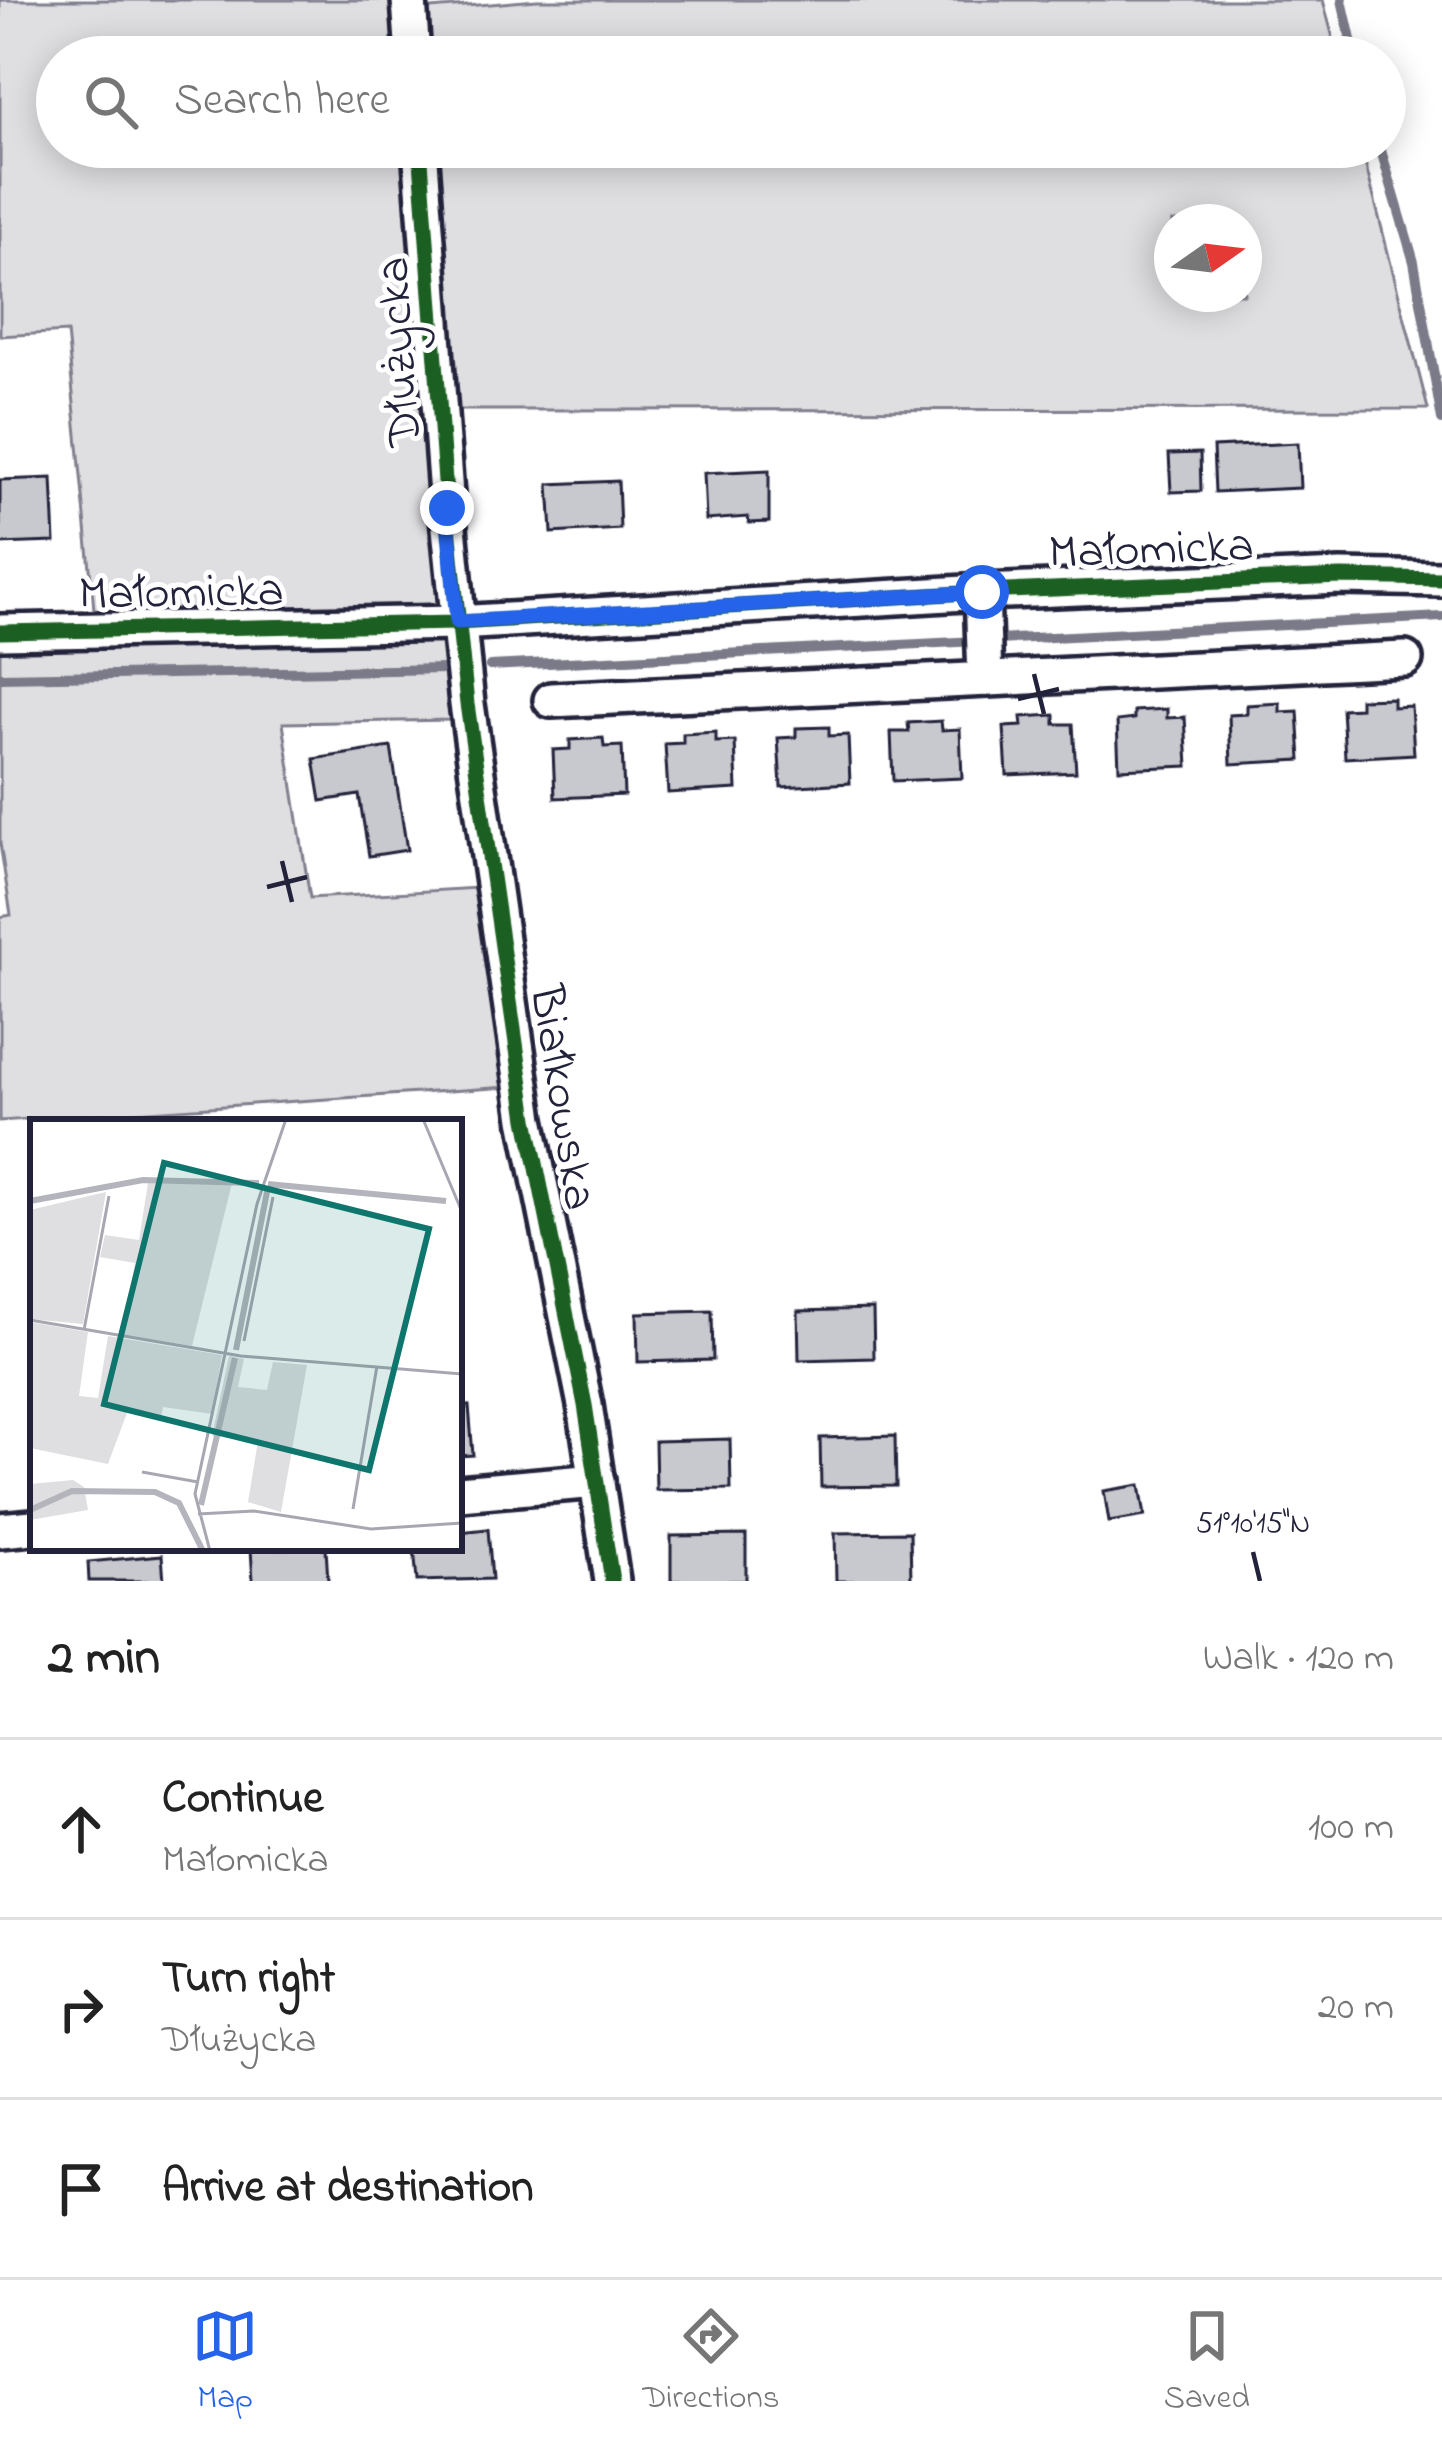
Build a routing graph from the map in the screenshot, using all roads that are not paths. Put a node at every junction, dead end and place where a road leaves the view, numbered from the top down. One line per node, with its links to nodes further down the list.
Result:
1 (409, 0): 2 (street)
2 (412, 36)
3 (422, 168): 6 (street, Dłużycka)
4 (1442, 579): 5 (street, Małomicka)
5 (983, 604): 6 (street, Małomicka); 9 (street)
6 (457, 622): 7 (street, Małomicka); 11 (street, Białkowska)
7 (0, 632)
8 (1405, 659): 9 (street)
9 (986, 673): 10 (street)
10 (551, 700)
11 (596, 1481): 12 (street); 15 (street, Białkowska)
12 (462, 1492)
13 (30, 1527): 14 (street)
14 (0, 1530)
15 (612, 1581)

